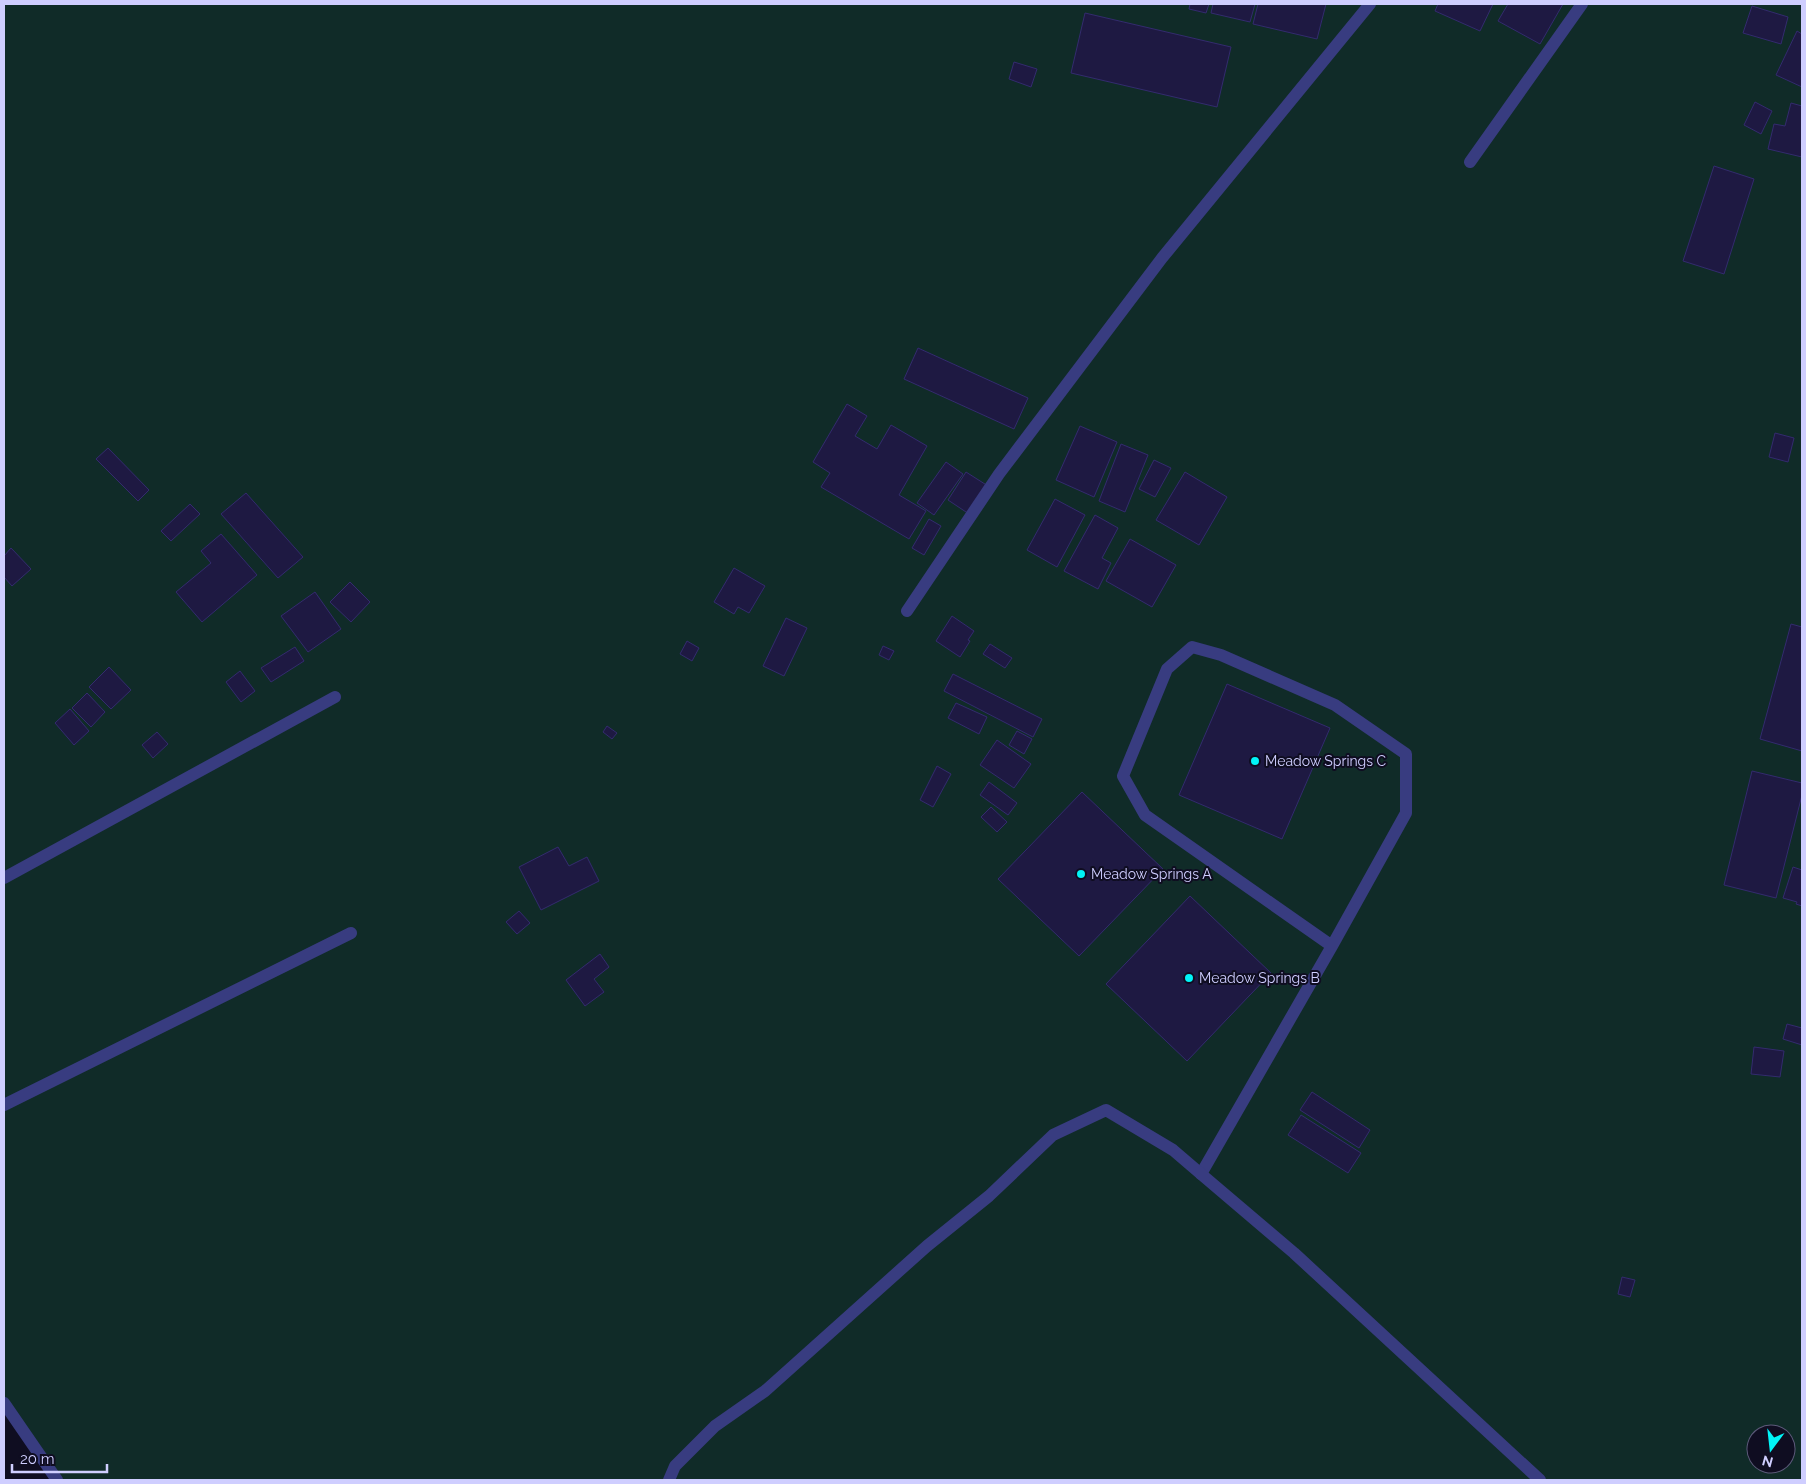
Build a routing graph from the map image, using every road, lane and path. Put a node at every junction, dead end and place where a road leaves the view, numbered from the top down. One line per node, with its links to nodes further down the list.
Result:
1 (1370, 4): 4 (street)
2 (1582, 4): 3 (street)
3 (1470, 162)
4 (907, 611)
5 (336, 697): 6 (street)
6 (4, 878)
7 (351, 933): 9 (street)
8 (1332, 946): 8 (street); 10 (street)
9 (4, 1105)
10 (1202, 1174): 13 (street); 14 (street)
11 (4, 1403): 12 (street)
12 (57, 1480)
13 (669, 1480)
14 (1540, 1480)

